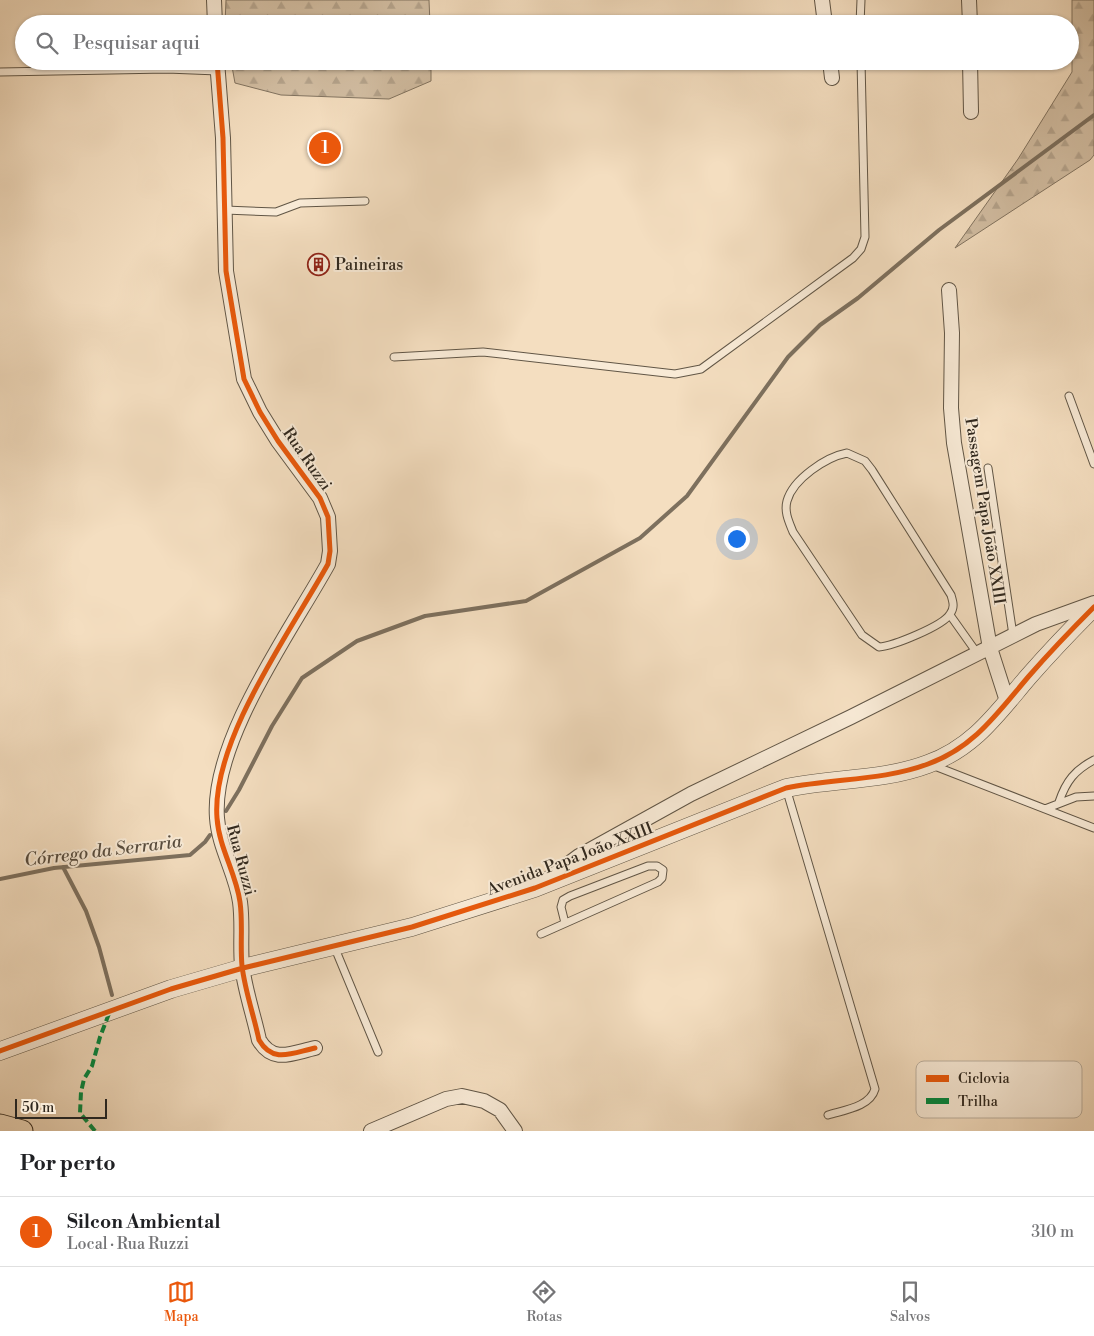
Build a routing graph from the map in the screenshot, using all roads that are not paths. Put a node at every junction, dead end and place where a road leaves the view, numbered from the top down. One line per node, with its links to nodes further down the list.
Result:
1 (214, 0): 5 (street)
2 (822, 0): 6 (street)
3 (861, 0): 7 (lane)
4 (969, 0): 8 (street)
5 (215, 15)
6 (824, 15)
7 (860, 15)
8 (970, 15)
9 (111, 70): 14 (lane)
10 (218, 70): 18 (street, Rua Ruzzi)
11 (831, 70): 15 (street)
12 (861, 70): 20 (lane)
13 (970, 70): 16 (street)
14 (0, 72)
15 (832, 78)
16 (970, 112)
17 (365, 201): 18 (lane)
18 (225, 210): 41 (street, Rua Ruzzi)
19 (949, 290): 28 (street, Passagem Papa João XXIII)
20 (394, 357)
21 (1069, 396): 22 (lane)
22 (1094, 464)
23 (988, 468): 27 (lane)
24 (1094, 603): 27 (street)
25 (1094, 607): 29 (street, Avenida Papa João XXIII)
26 (950, 615): 26 (lane); 28 (lane)
27 (1013, 635): 28 (street)
28 (983, 650): 29 (street, Passagem Papa João XXIII); 37 (street)
29 (1007, 701): 31 (street, Avenida Papa João XXIII)
30 (1094, 760): 34 (lane)
31 (929, 764): 32 (street, Avenida Papa João XXIII); 35 (lane)
32 (786, 788): 37 (street, Avenida Papa João XXIII); 45 (lane)
33 (1094, 796): 34 (lane)
34 (1059, 802): 35 (lane)
35 (1045, 809): 36 (lane)
36 (1094, 828)
37 (535, 888): 40 (street, Avenida Papa João XXIII)
38 (565, 923): 38 (lane); 39 (lane)
39 (541, 934)
40 (334, 945): 41 (street, Avenida Papa João XXIII); 44 (lane)
41 (242, 968): 42 (street, Rua Ruzzi); 43 (street, Avenida Papa João XXIII)
42 (314, 1048)
43 (0, 1051)
44 (378, 1052)
45 (828, 1115)
46 (0, 1125): 47 (main road)
47 (22, 1131)
48 (371, 1131): 49 (street)
49 (515, 1131)

